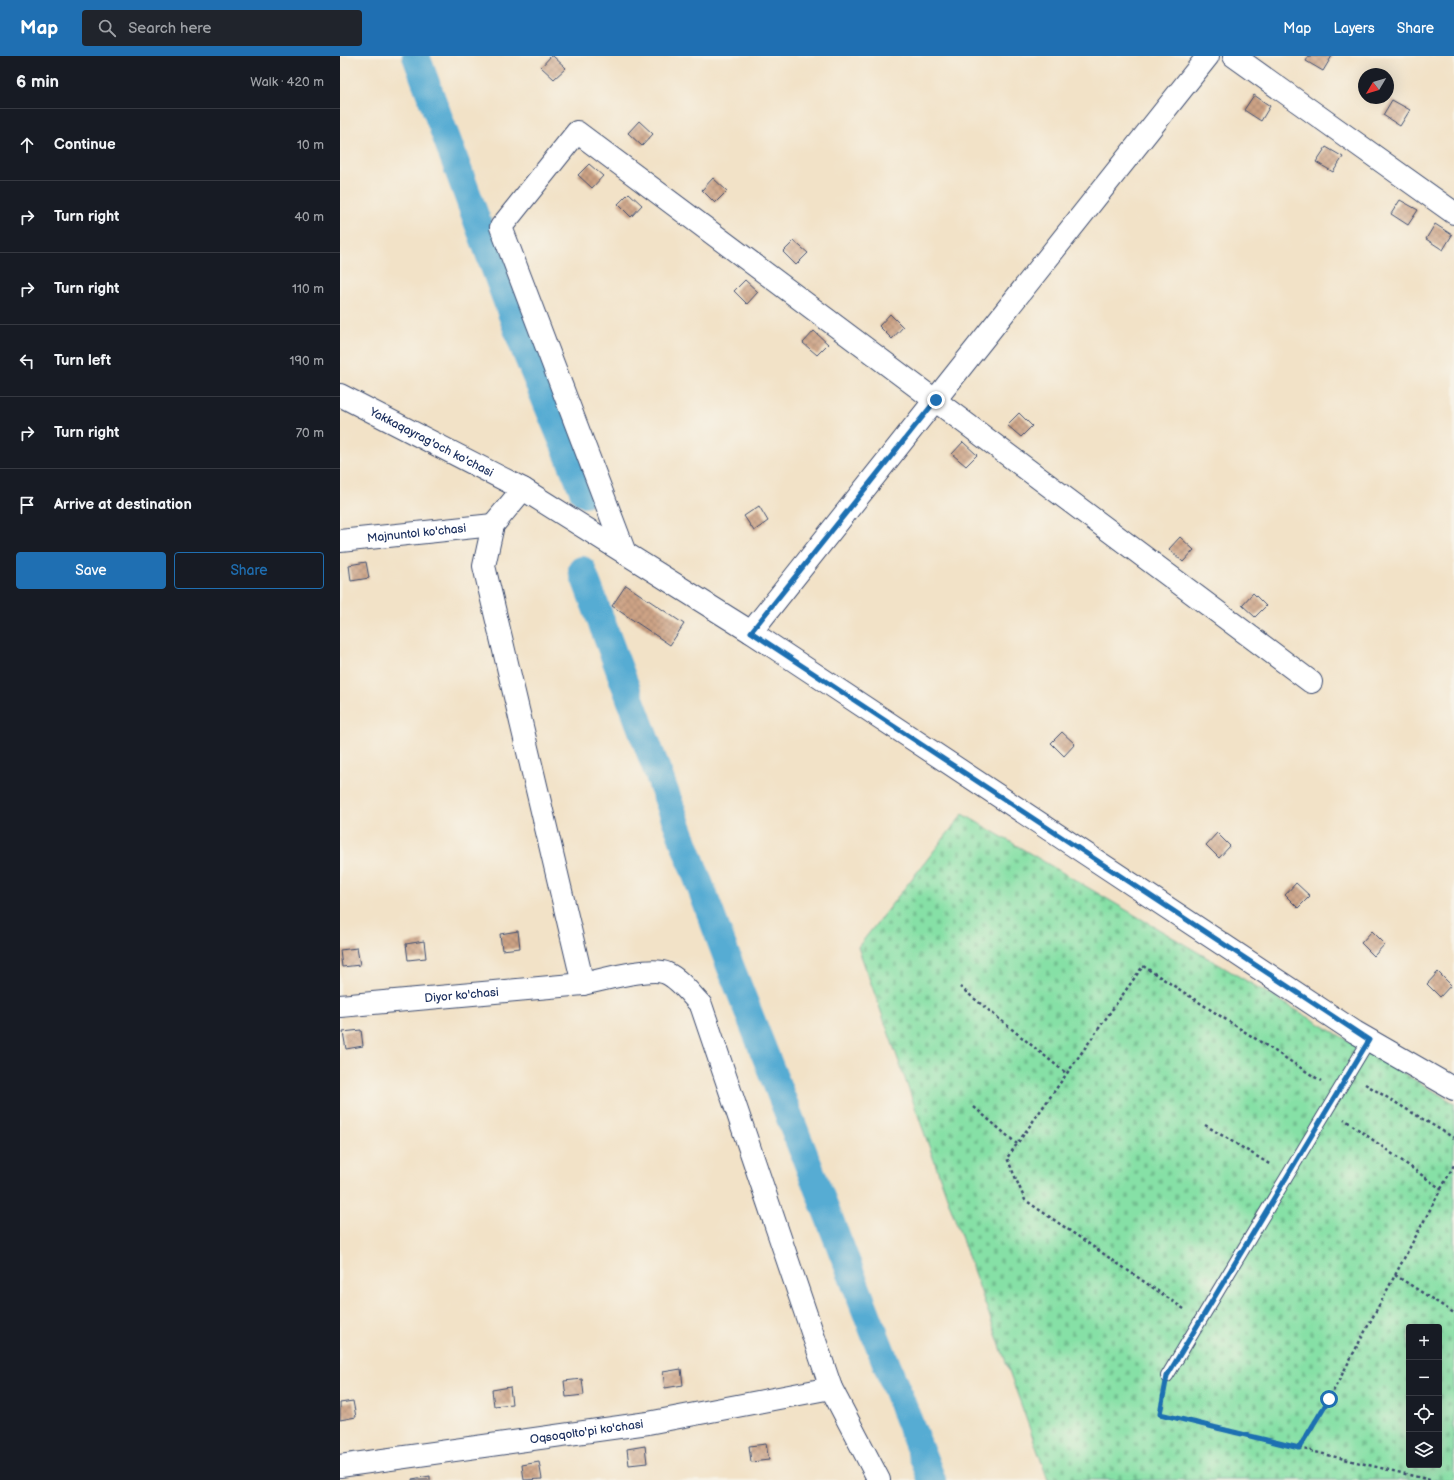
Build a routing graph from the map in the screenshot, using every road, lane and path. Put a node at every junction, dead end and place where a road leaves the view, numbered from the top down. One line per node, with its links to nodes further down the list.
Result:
1 (1208, 56): 5 (street)
2 (1234, 56): 3 (street)
3 (1454, 213)
4 (340, 396): 6 (street, Yakkaqayrag'och ko'chasi)
5 (936, 400): 9 (street); 10 (street); 11 (street)
6 (523, 489): 7 (street); 9 (street, Yakkaqayrag'och ko'chasi)
7 (493, 525): 8 (street, Majnuntol ko'chasi); 12 (street)
8 (340, 541)
9 (625, 553): 10 (street, Yakkaqayrag'och ko'chasi)
10 (751, 632): 15 (street, Yakkaqayrag'och ko'chasi)
11 (1311, 682)
12 (583, 984): 14 (street, Diyor ko'chasi); 32 (street, Diyor ko'chasi)
13 (960, 988): 16 (path)
14 (340, 1006)
15 (1369, 1040): 17 (lane); 18 (street, Yakkaqayrag'och ko'chasi)
16 (1067, 1074): 19 (path); 24 (path)
17 (1349, 1074): 19 (lane); 23 (path)
18 (1454, 1089)
19 (1339, 1092): 21 (lane)
20 (974, 1107): 24 (path)
21 (1329, 1108): 26 (lane); 27 (path)
22 (1205, 1125): 26 (path)
23 (1454, 1138)
24 (1017, 1144): 30 (path)
25 (1454, 1165): 27 (path)
26 (1289, 1176): 30 (lane)
27 (1441, 1189): 28 (path)
28 (1395, 1275): 29 (path); 33 (path)
29 (1454, 1313)
30 (1201, 1320): 31 (lane)
31 (1167, 1376): 33 (path)
32 (831, 1388): 34 (street, Oqsoqolto'pi ko'chasi); 35 (street, Diyor ko'chasi)
33 (1299, 1448): 36 (path)
34 (340, 1466)
35 (879, 1480)
36 (1430, 1480)

